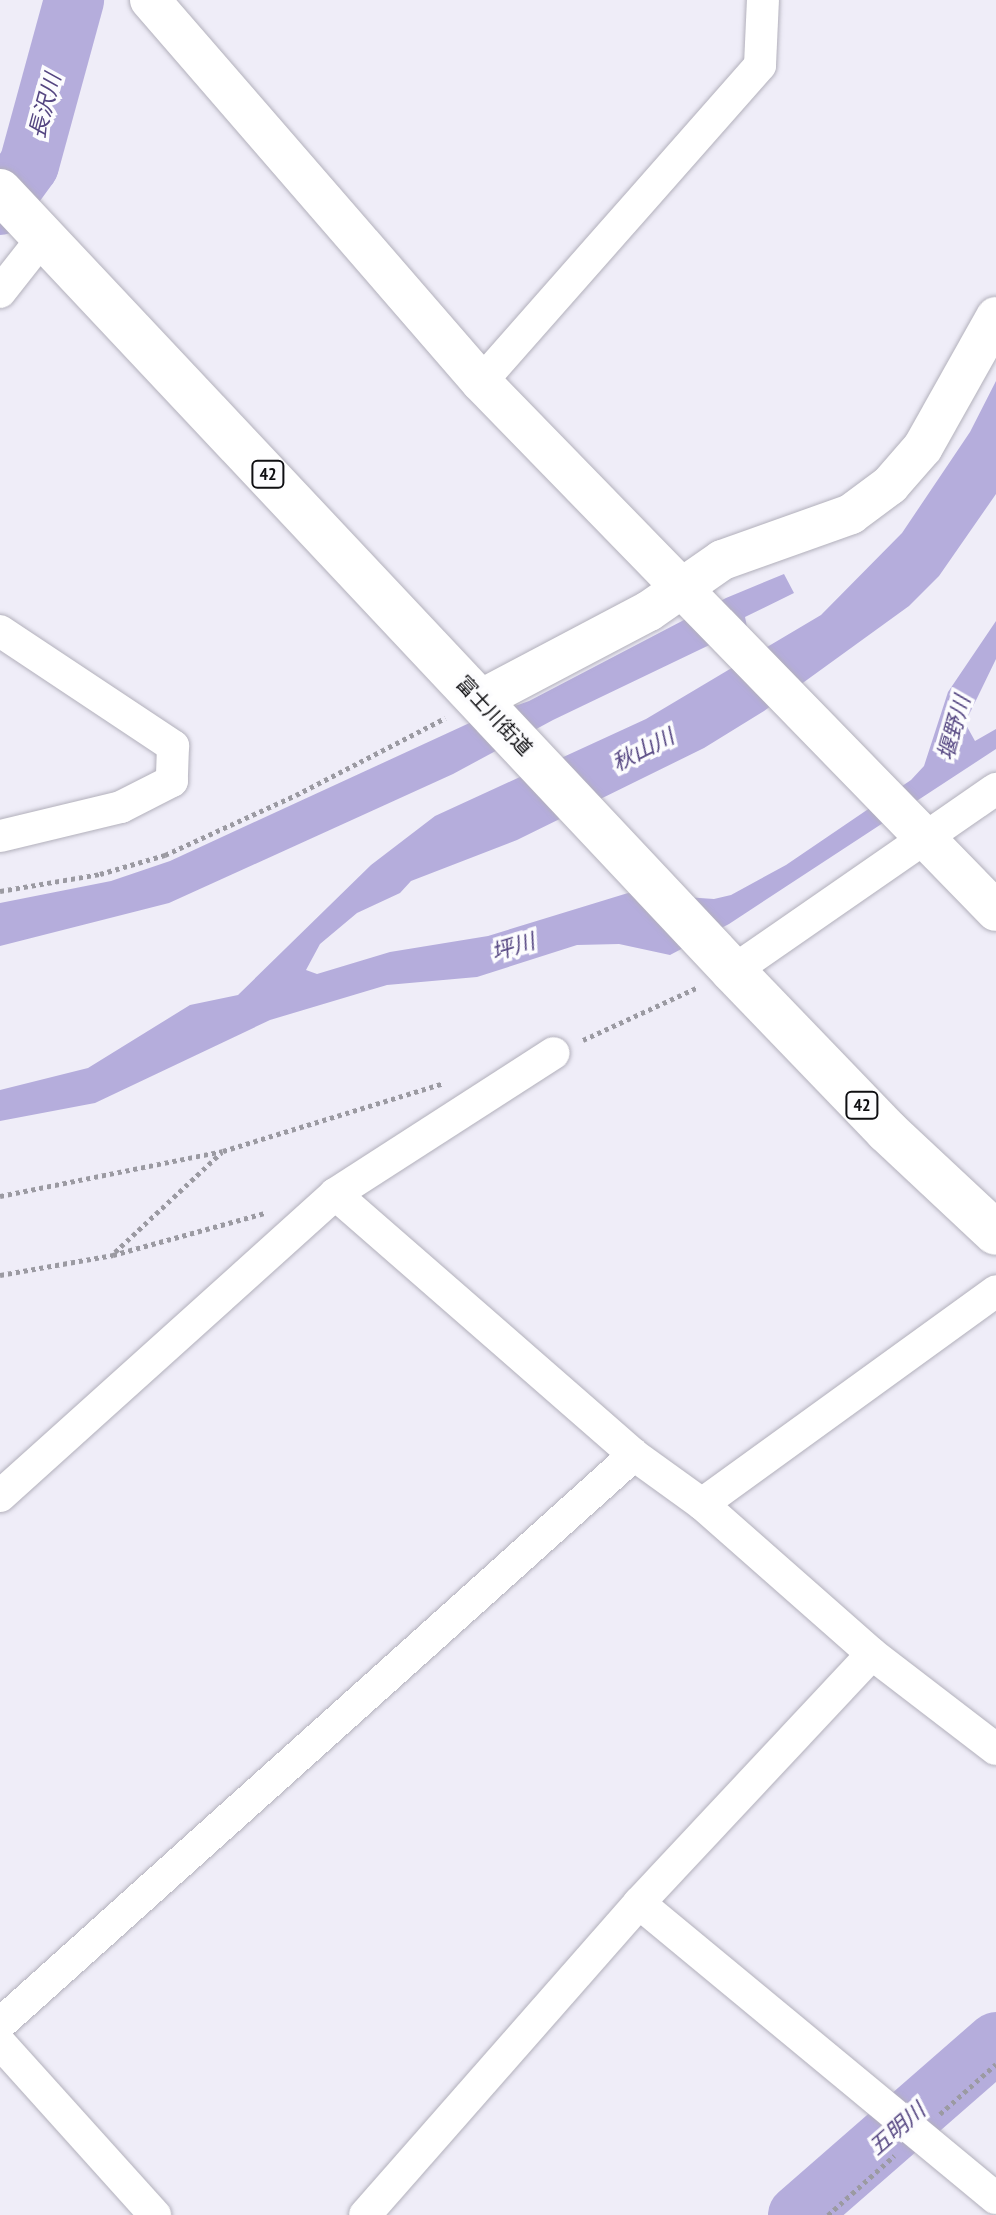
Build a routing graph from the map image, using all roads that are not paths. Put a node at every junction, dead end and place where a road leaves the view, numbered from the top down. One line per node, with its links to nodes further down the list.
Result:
1 (150, 0): 7 (street)
2 (763, 0): 7 (street)
3 (0, 191): 4 (main road, 富士川街道 / 42)
4 (43, 235): 5 (street); 10 (main road, 富士川街道 / 42)
5 (0, 292)
6 (996, 317): 8 (street)
7 (481, 382): 8 (street)
8 (691, 598): 10 (street); 13 (street)
9 (0, 631): 12 (street)
10 (485, 708): 15 (main road, 富士川街道 / 42)
11 (996, 789): 13 (street)
12 (0, 836)
13 (925, 841): 14 (street); 15 (street)
14 (996, 911)
15 (733, 971): 18 (main road, 富士川街道 / 42)
16 (554, 1053): 17 (street)
17 (335, 1194): 20 (street); 21 (street)
18 (996, 1233)
19 (996, 1291): 22 (street)
20 (634, 1455): 22 (street); 26 (street)
21 (0, 1496)
22 (702, 1504): 23 (street)
23 (872, 1654): 24 (street); 25 (street)
24 (996, 1749)
25 (639, 1903): 28 (street); 30 (street)
26 (0, 2024)
27 (0, 2043): 29 (street)
28 (996, 2198)
29 (155, 2215)
30 (365, 2215)

